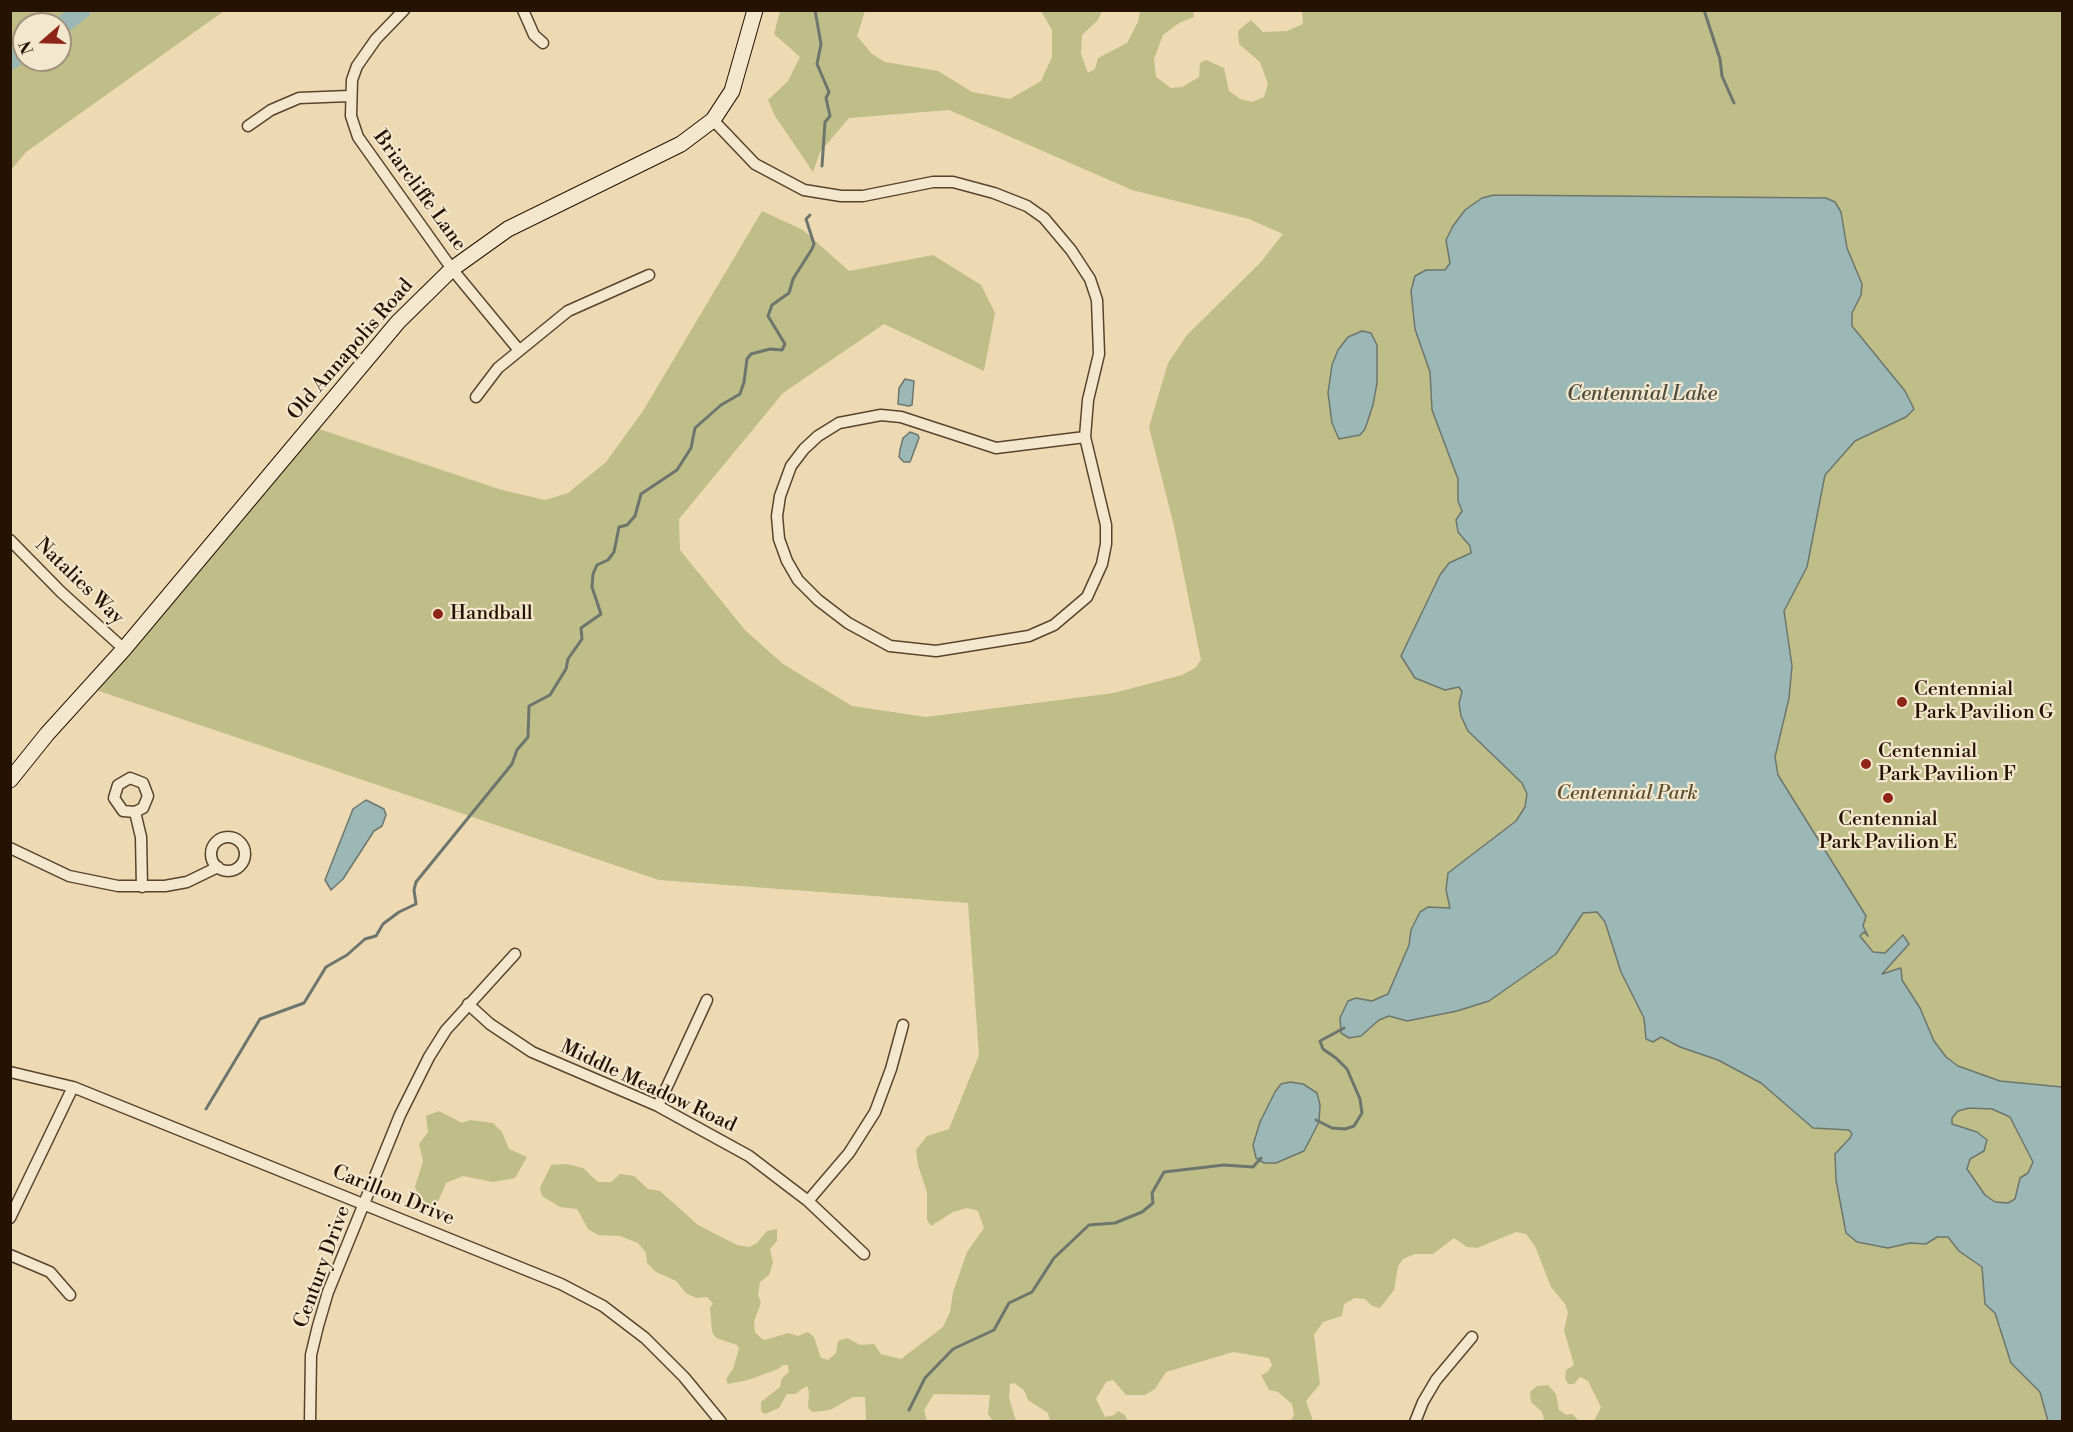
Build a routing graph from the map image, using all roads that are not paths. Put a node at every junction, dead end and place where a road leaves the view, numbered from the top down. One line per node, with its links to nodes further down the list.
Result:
1 (404, 10): 5 (street, Briarcliffe Lane)
2 (523, 10): 4 (street)
3 (755, 10): 6 (street, Old Annapolis Road)
4 (543, 43)
5 (349, 96): 7 (street); 8 (street, Briarcliffe Lane)
6 (712, 120): 8 (street, Old Annapolis Road); 12 (street)
7 (248, 126)
8 (452, 269): 10 (street, Briarcliffe Lane); 14 (street, Old Annapolis Road)
9 (649, 275): 10 (street)
10 (518, 349): 11 (street)
11 (476, 397)
12 (1085, 437): 12 (street)
13 (10, 540): 14 (street, Natalies Way)
14 (124, 649): 15 (street, Old Annapolis Road)
15 (10, 780)
16 (135, 812): 19 (street)
17 (10, 848): 19 (street)
18 (218, 867): 19 (street)
19 (142, 887)
20 (515, 954): 22 (street, Century Drive)
21 (707, 1000): 26 (street)
22 (468, 1004): 26 (street, Middle Meadow Road); 28 (street, Century Drive)
23 (903, 1025): 27 (street)
24 (10, 1072): 25 (street, Carillon Drive)
25 (73, 1087): 28 (street, Carillon Drive); 29 (street)
26 (658, 1107): 27 (street, Middle Meadow Road)
27 (808, 1201): 30 (street, Middle Meadow Road)
28 (365, 1203): 34 (street, Century Drive); 35 (street, Carillon Drive)
29 (10, 1218)
30 (864, 1254)
31 (10, 1255): 32 (street)
32 (70, 1295)
33 (1472, 1336): 36 (street)
34 (310, 1422)
35 (720, 1422)
36 (1415, 1422)

